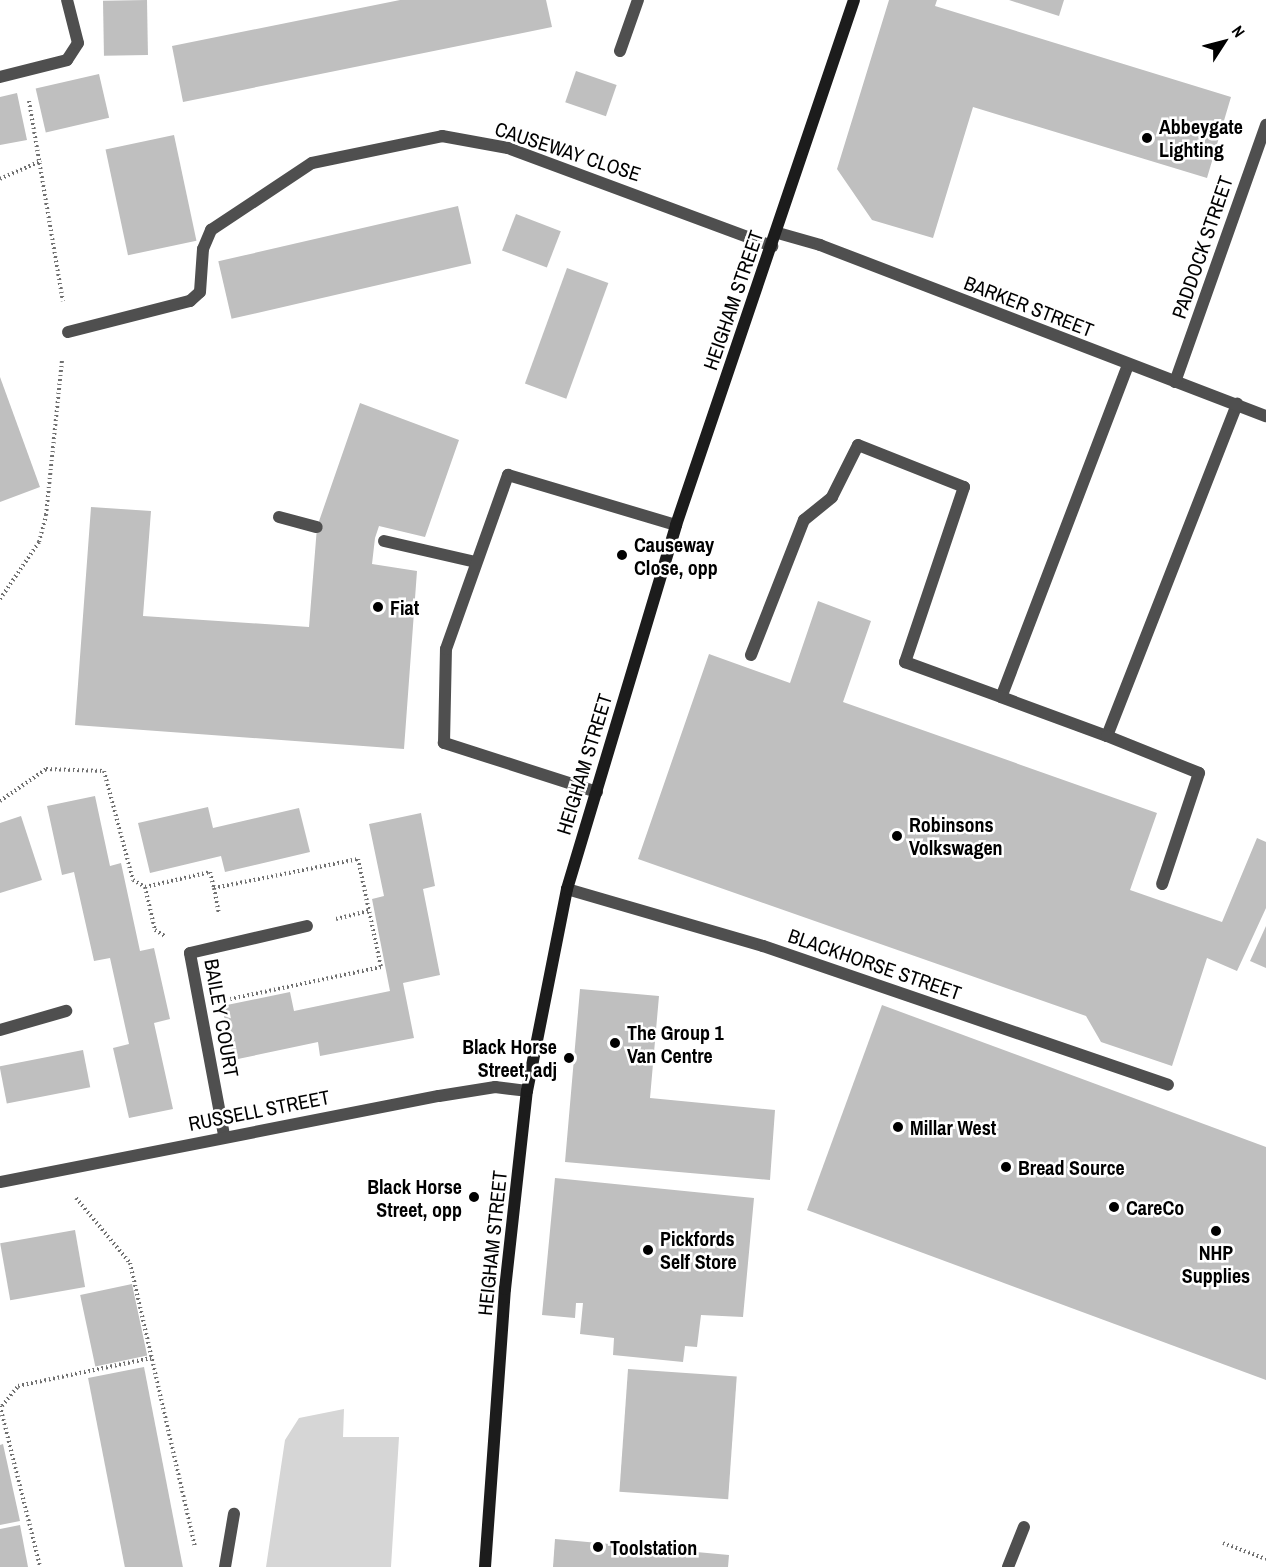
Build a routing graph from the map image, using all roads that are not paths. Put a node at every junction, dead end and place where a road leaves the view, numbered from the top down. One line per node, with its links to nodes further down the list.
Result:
1 (67, 0): 5 (street)
2 (638, 0): 4 (street)
3 (854, 0): 7 (street, HEIGHAM STREET)
4 (620, 51)
5 (0, 77)
6 (1266, 125): 11 (street, PADDOCK STREET)
7 (778, 233): 8 (street, HEIGHAM STREET); 10 (street, BARKER STREET)
8 (772, 246): 9 (street, CAUSEWAY CLOSE); 15 (street, HEIGHAM STREET)
9 (68, 332)
10 (1128, 365): 11 (street, BARKER STREET); 20 (street)
11 (1175, 382): 12 (street, BARKER STREET)
12 (1237, 404): 13 (street, BARKER STREET); 21 (street)
13 (1266, 416)
14 (279, 517): 16 (street)
15 (676, 525): 18 (street); 22 (street, HEIGHAM STREET)
16 (317, 527)
17 (384, 541): 18 (street)
18 (476, 562): 22 (street)
19 (751, 655): 20 (street)
20 (1001, 697): 21 (street)
21 (1107, 736): 23 (street)
22 (597, 792): 24 (street, HEIGHAM STREET)
23 (1162, 885)
24 (567, 889): 28 (street, BLACKHORSE STREET); 29 (street, HEIGHAM STREET)
25 (307, 926): 30 (street, BAILEY COURT)
26 (66, 1011): 27 (street)
27 (0, 1030)
28 (1168, 1085)
29 (527, 1091): 30 (street, RUSSELL STREET); 35 (street, HEIGHAM STREET)
30 (224, 1135): 31 (street, RUSSELL STREET)
31 (0, 1182)
32 (234, 1514): 34 (street)
33 (1024, 1527): 36 (street)
34 (225, 1567)
35 (485, 1567)
36 (1008, 1567)

